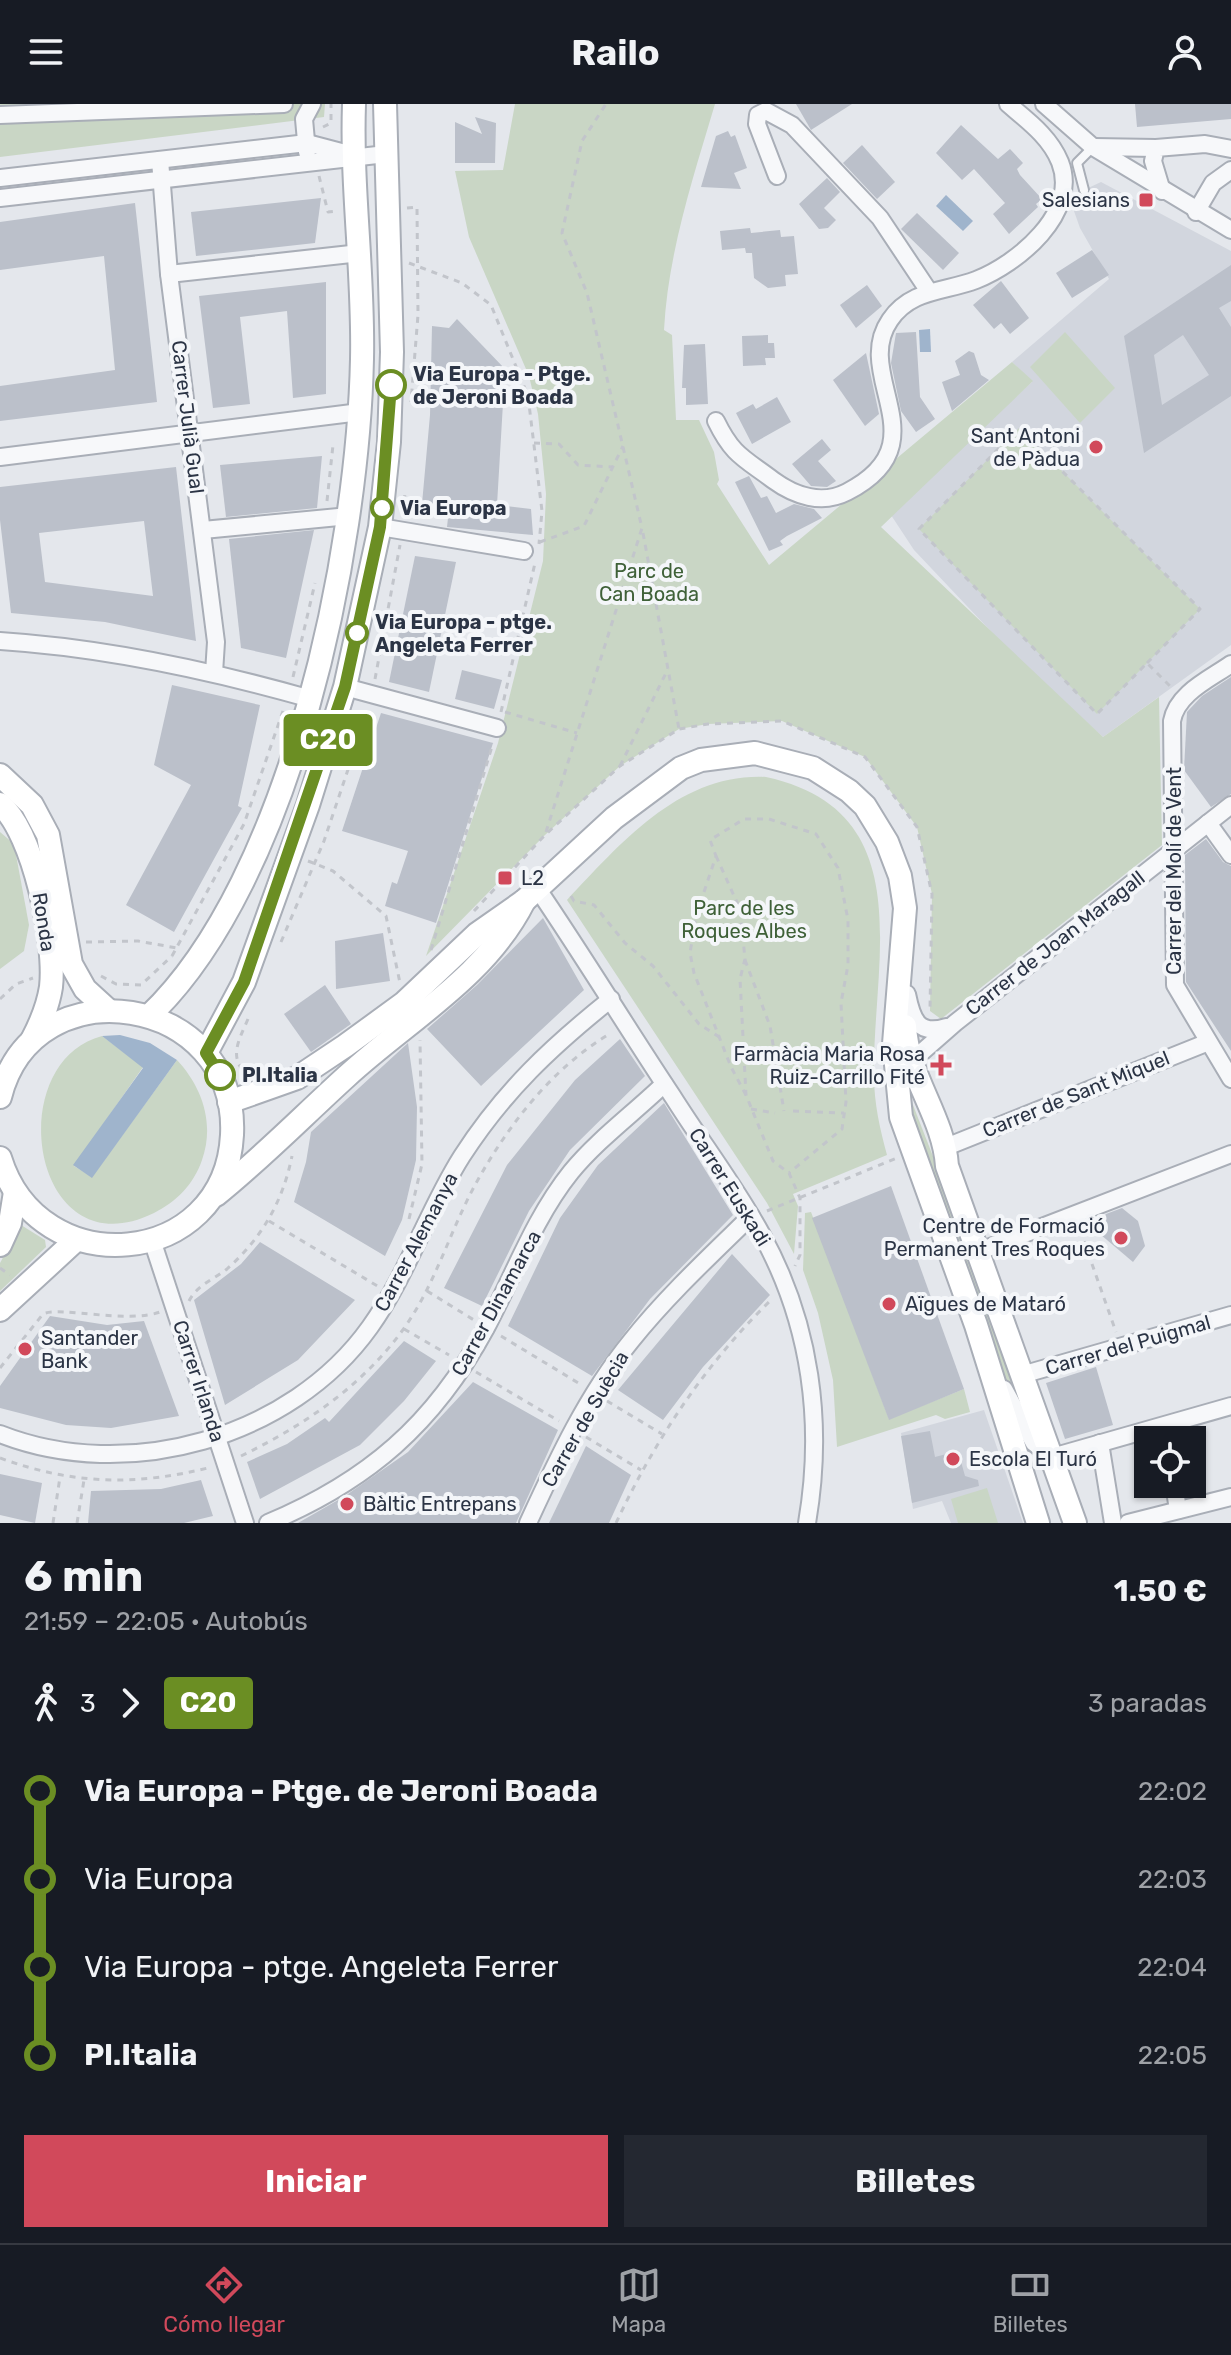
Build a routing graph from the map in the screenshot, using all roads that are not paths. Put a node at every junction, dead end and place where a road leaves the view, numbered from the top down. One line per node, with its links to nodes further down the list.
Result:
1 (284, 104): 7 (street)
2 (354, 104): 13 (street)
3 (385, 104): 12 (street)
4 (1008, 104): 27 (street)
5 (1044, 104): 9 (street)
6 (308, 112): 8 (street)
7 (0, 115)
8 (307, 143): 13 (street); 14 (street); 15 (street)
9 (1093, 147): 10 (street); 20 (lane); 21 (street)
10 (1156, 148): 11 (street); 21 (street)
11 (1231, 149)
12 (386, 154): 13 (street); 33 (street)
13 (355, 155): 15 (street); 25 (street)
14 (160, 160): 18 (street); 19 (street, Carrer Julià Gual)
15 (307, 162): 19 (street)
16 (1231, 170): 23 (street)
17 (777, 176): 27 (street)
18 (0, 178)
19 (161, 180): 22 (street); 26 (street, Carrer Julià Gual)
20 (1084, 190)
21 (1162, 191): 23 (street)
22 (0, 198)
23 (1196, 212): 24 (street)
24 (1231, 230)
25 (360, 253): 26 (street); 28 (street)
26 (169, 274): 30 (street, Carrer Julià Gual)
27 (928, 290): 29 (street)
28 (360, 412): 30 (street); 32 (street)
29 (716, 421)
30 (189, 431): 31 (street); 34 (street, Carrer Julià Gual)
31 (0, 457)
32 (349, 516): 34 (street); 40 (street)
33 (380, 527): 35 (street); 39 (street)
34 (203, 530): 38 (street, Carrer Julià Gual)
35 (534, 550)
36 (0, 641): 38 (street)
37 (1231, 664): 46 (street, Carrer del Molí de Vent)
38 (214, 673): 40 (street)
39 (345, 687): 41 (street); 57 (street)
40 (311, 699): 53 (street)
41 (497, 728)
42 (0, 775): 52 (street)
43 (0, 804): 56 (street, Ronda)
44 (1231, 805): 45 (street, Carrer de Joan Maragall)
45 (1208, 823): 46 (street, Carrer de Joan Maragall); 47 (street)
46 (1176, 848): 54 (street, Carrer de Joan Maragall); 55 (street, Carrer del Molí de Vent)
47 (1231, 855)
48 (531, 895): 49 (street); 51 (street, Carrer Euskadi); 63 (street); 68 (street)
49 (902, 949): 50 (street); 60 (street)
50 (907, 994): 54 (street, Carrer de Joan Maragall); 58 (street)
51 (611, 999): 61 (street, Carrer Euskadi); 81 (street, Carrer Alemanya)
52 (108, 1010): 53 (street); 56 (street)
53 (149, 1016): 57 (street)
54 (955, 1023): 58 (street, Carrer de Joan Maragall)
55 (1206, 1043): 59 (street, Carrer del Molí de Vent); 64 (street, Carrer de Sant Miquel)
56 (29, 1046): 62 (street)
57 (206, 1053): 63 (street)
58 (911, 1060): 60 (street, Carrer de Joan Maragall); 64 (street)
59 (1231, 1079)
60 (895, 1080): 76 (street)
61 (664, 1084): 69 (street, Carrer Euskadi); 89 (street, Carrer Dinamarca)
62 (0, 1097)
63 (229, 1102): 68 (street)
64 (946, 1147): 73 (street)
65 (1231, 1154): 73 (street)
66 (0, 1158): 67 (street)
67 (15, 1192): 70 (street); 72 (street)
68 (203, 1206): 71 (street)
69 (759, 1214): 90 (street, Carrer de Suècia); 91 (street, Carrer Euskadi)
70 (76, 1240): 71 (street); 74 (street)
71 (152, 1240): 81 (street, Carrer Irlanda)
72 (0, 1245)
73 (980, 1251): 77 (street)
74 (0, 1310)
75 (1231, 1315): 77 (street, Carrer del Puigmal)
76 (976, 1325): 84 (street); 92 (street)
77 (1025, 1374): 84 (street)
78 (1231, 1406): 79 (street)
79 (1181, 1426)
80 (0, 1434): 81 (street, Carrer Alemanya)
81 (217, 1437): 88 (street, Carrer Irlanda)
82 (1134, 1438): 83 (street)
83 (1100, 1443): 84 (street); 94 (street)
84 (1052, 1457): 93 (street)
85 (1231, 1497): 87 (street)
86 (1176, 1498): 87 (street)
87 (1178, 1510): 95 (street)
88 (245, 1523)
89 (268, 1523)
90 (528, 1523)
91 (807, 1523)
92 (1038, 1523)
93 (1075, 1523)
94 (1113, 1523)
95 (1128, 1523)

